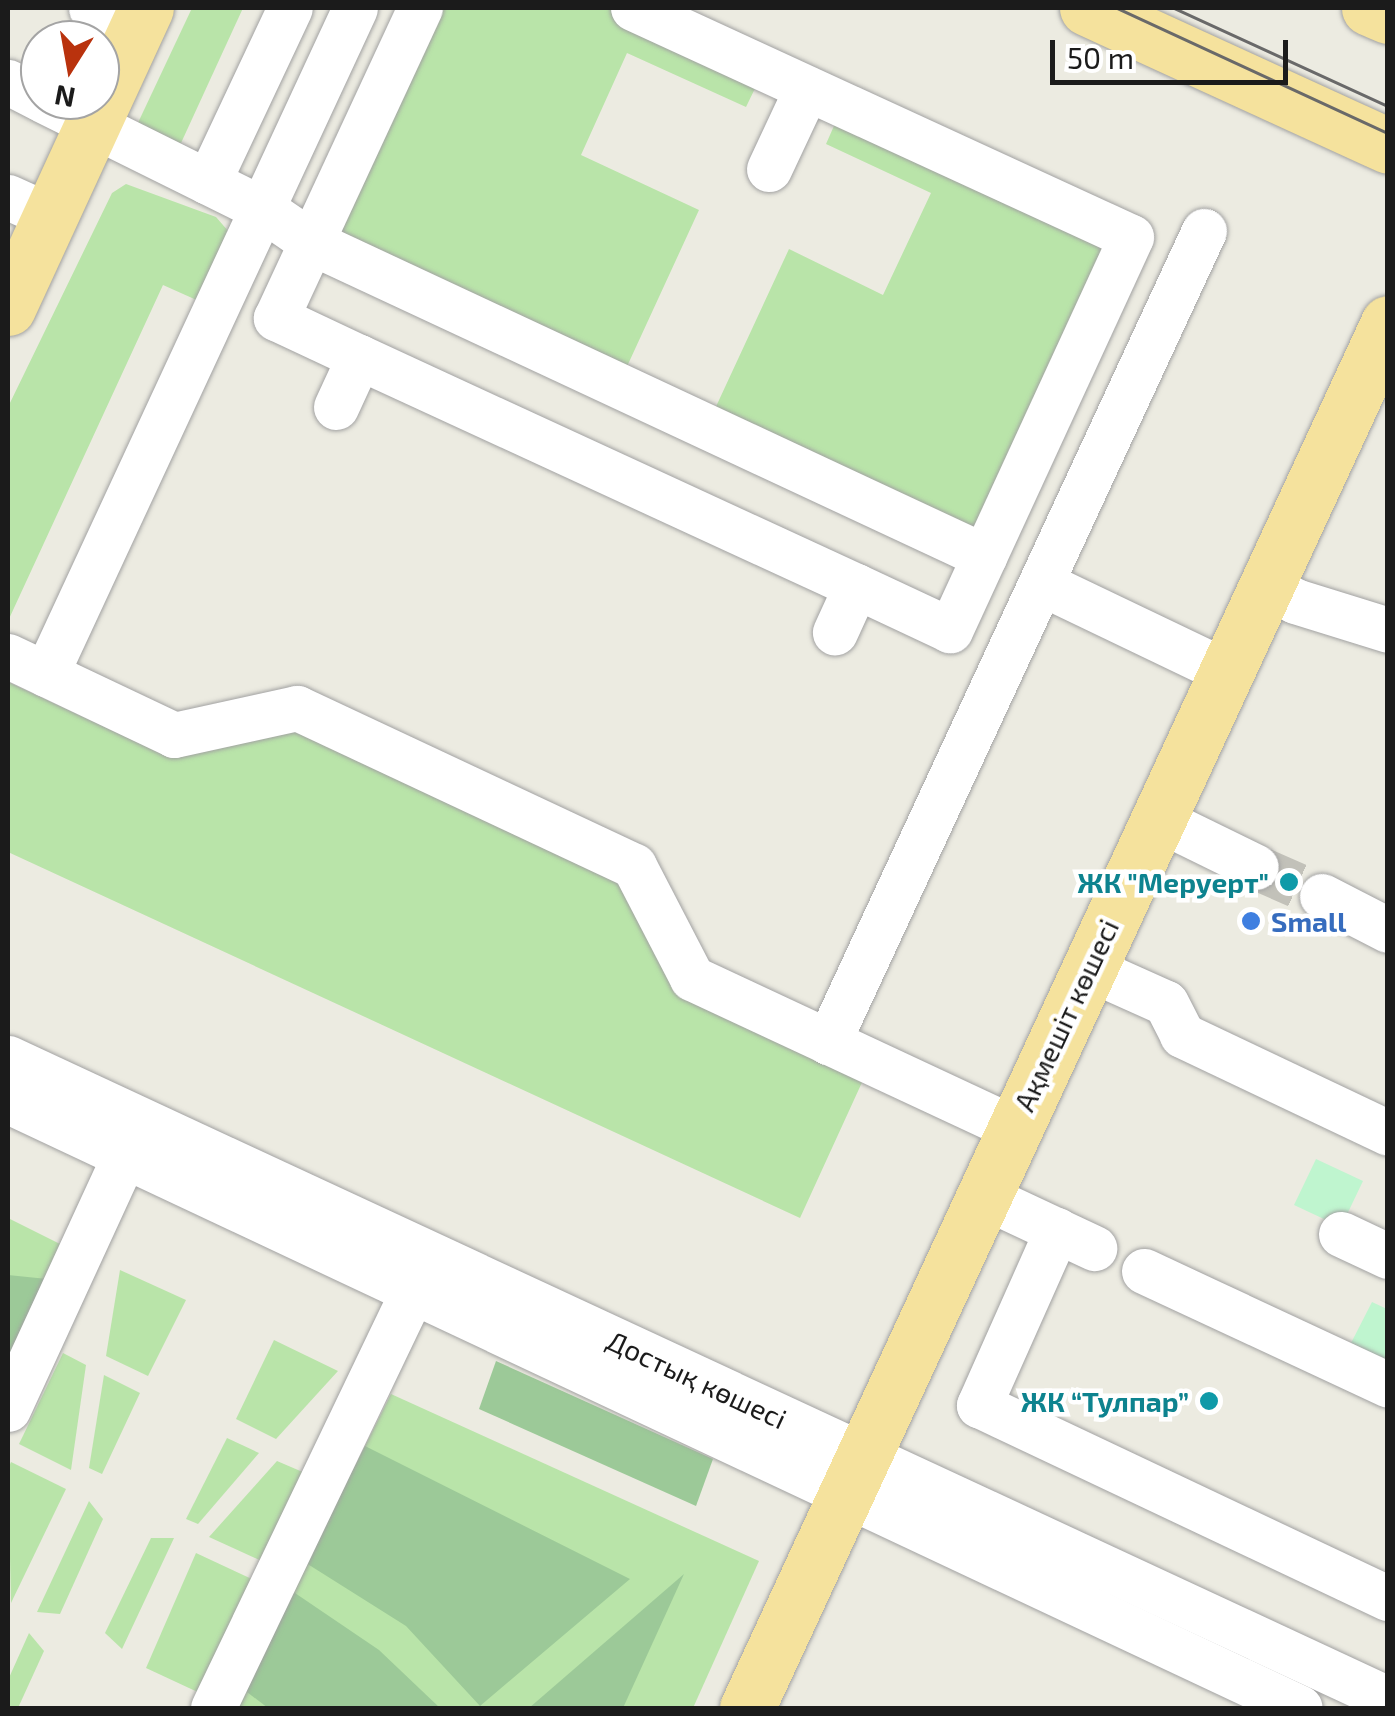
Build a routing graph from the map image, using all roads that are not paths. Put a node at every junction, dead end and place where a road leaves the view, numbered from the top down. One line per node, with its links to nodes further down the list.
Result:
1 (290, 8): 12 (street)
2 (355, 8): 14 (street)
3 (420, 8): 16 (street)
4 (633, 8): 7 (street)
5 (1087, 8): 10 (main road)
6 (125, 14): 9 (main road)
7 (808, 88): 11 (street); 21 (street)
8 (84, 120): 9 (street)
9 (92, 124): 12 (street); 13 (main road)
10 (1388, 146)
11 (769, 169)
12 (208, 182): 14 (street)
13 (29, 207): 17 (main road)
14 (263, 210): 16 (street); 27 (street)
15 (1204, 231): 22 (street)
16 (311, 242): 19 (street); 21 (street)
17 (8, 308)
18 (1388, 323): 24 (main road, Ақмешіт көшесі)
19 (360, 357): 20 (street); 23 (street)
20 (336, 407)
21 (984, 556): 23 (street)
22 (1041, 583): 28 (street); 34 (street)
23 (856, 586): 26 (street)
24 (1264, 586): 25 (street); 28 (main road, Ақмешіт көшесі)
25 (1388, 630)
26 (835, 632)
27 (27, 666): 34 (street)
28 (1224, 671): 29 (main road, Ақмешіт көшесі)
29 (1156, 818): 30 (street); 33 (main road, Ақмешіт көшесі)
30 (1256, 867)
31 (1322, 896): 32 (street)
32 (1384, 918)
33 (1088, 968): 37 (main road, Ақмешіт көшесі); 38 (street)
34 (828, 1042): 37 (street)
35 (8, 1058): 47 (street, Достық көшесі)
36 (8, 1101): 39 (street, Достық көшесі)
37 (1014, 1128): 40 (main road, Ақмешіт көшесі)
38 (1388, 1133)
39 (125, 1154): 44 (street, Достық көшесі); 46 (street)
40 (983, 1196): 47 (main road, Ақмешіт көшесі); 48 (street)
41 (1341, 1234): 42 (street)
42 (1388, 1256)
43 (1144, 1271): 45 (street)
44 (414, 1288): 47 (street, Достық көшесі); 50 (street)
45 (1388, 1385)
46 (8, 1409)
47 (855, 1474): 49 (street, Достық көшесі); 51 (main road, Ақмешіт көшесі); 52 (street, Достық көшесі)
48 (1388, 1598)
49 (1388, 1699)
50 (214, 1708)
51 (747, 1708)
52 (1300, 1708)

